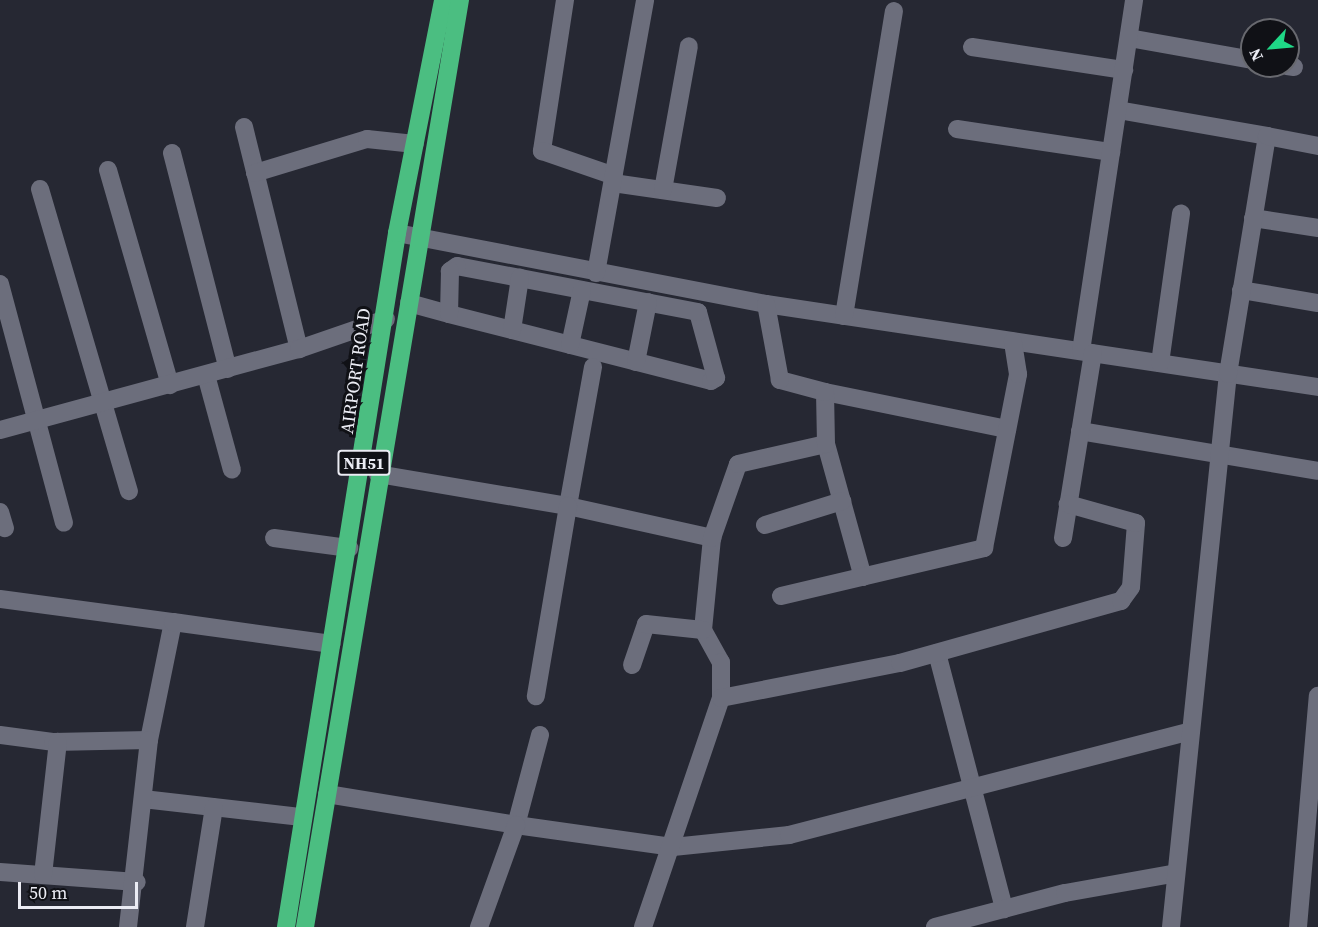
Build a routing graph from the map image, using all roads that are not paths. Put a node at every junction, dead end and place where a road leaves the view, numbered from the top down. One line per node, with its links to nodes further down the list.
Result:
1 (443, 0): 16 (highway, AIRPORT ROAD / NH51)
2 (460, 0): 30 (highway, NH51)
3 (565, 0): 22 (street)
4 (645, 0): 22 (street)
5 (1134, 0): 7 (street)
6 (894, 11): 41 (street)
7 (1129, 38): 10 (street); 11 (street)
8 (689, 46): 24 (street)
9 (972, 47): 11 (street)
10 (1240, 58)
11 (1124, 70): 12 (street)
12 (1118, 110): 15 (street); 18 (street)
13 (244, 127): 21 (street)
14 (957, 129): 18 (street)
15 (1267, 136): 17 (street); 27 (street)
16 (415, 144): 21 (street); 29 (highway, AIRPORT ROAD / NH51)
17 (1318, 146)
18 (1111, 152): 47 (street)
19 (172, 153): 51 (street)
20 (108, 170): 54 (street)
21 (255, 173): 46 (street)
22 (614, 179): 24 (street); 31 (street)
23 (40, 189): 57 (street)
24 (663, 190): 25 (street)
25 (717, 198)
26 (1181, 213): 49 (street)
27 (1252, 218): 28 (street); 35 (street)
28 (1318, 228)
29 (397, 233): 30 (street); 42 (highway, AIRPORT ROAD / NH51)
30 (421, 237): 31 (street); 37 (highway, NH51)
31 (596, 273): 39 (street)
32 (520, 278): 34 (street); 40 (street); 43 (street)
33 (0, 284): 58 (street)
34 (582, 290): 36 (street); 45 (street)
35 (1241, 290): 38 (street); 52 (street)
36 (648, 302): 48 (street); 48 (street)
37 (409, 303): 40 (street); 66 (highway, NH51)
38 (1318, 303)
39 (766, 304): 41 (street); 56 (street)
40 (449, 314): 43 (street)
41 (844, 316): 44 (street)
42 (386, 319): 46 (street); 76 (highway, AIRPORT ROAD / NH51)
43 (512, 330): 45 (street)
44 (1013, 341): 47 (street); 59 (street)
45 (570, 345): 48 (street)
46 (299, 349): 51 (street)
47 (1087, 352): 49 (street); 61 (street)
48 (636, 362)
49 (1160, 363): 52 (street)
50 (592, 367): 70 (street)
51 (228, 369): 53 (street)
52 (1228, 374): 55 (street); 63 (street)
53 (206, 375): 54 (street); 64 (street)
54 (170, 385): 57 (street)
55 (1318, 387)
56 (825, 392): 59 (street); 62 (street)
57 (103, 403): 58 (street); 67 (street)
58 (39, 420): 60 (street); 71 (street)
59 (1007, 429): 77 (street)
60 (0, 430)
61 (1080, 431): 63 (street); 69 (street)
62 (826, 444): 68 (street); 74 (street)
63 (1219, 458): 65 (street); 88 (street)
64 (232, 470)
65 (1318, 471)
66 (378, 474): 70 (street); 94 (highway, NH51)
67 (129, 491)
68 (842, 501): 72 (street); 77 (street)
69 (1068, 504): 75 (street); 83 (street)
70 (568, 506): 74 (street); 85 (street)
71 (64, 523)
72 (765, 525)
73 (274, 538): 76 (street)
74 (712, 538): 81 (street)
75 (1063, 538)
76 (349, 548): 82 (highway, AIRPORT ROAD / NH51)
77 (863, 577): 78 (street)
78 (781, 596)
79 (0, 599): 80 (street)
80 (173, 622): 82 (street); 91 (street)
81 (703, 630): 84 (street); 87 (street)
82 (331, 644): 97 (highway, AIRPORT ROAD / NH51)
83 (937, 653): 87 (street); 93 (street)
84 (632, 665)
85 (536, 696)
86 (1318, 696): 113 (street)
87 (721, 698): 99 (street)
88 (1188, 732): 93 (street); 101 (street)
89 (0, 735): 92 (street)
90 (540, 735): 98 (street)
91 (149, 740): 92 (street); 95 (street)
92 (58, 742): 102 (street)
93 (973, 786): 99 (street); 104 (street)
94 (327, 794): 98 (street); 108 (highway, NH51)
95 (143, 799): 96 (street); 103 (street)
96 (214, 807): 97 (street); 106 (street)
97 (302, 817): 107 (highway, AIRPORT ROAD / NH51)
98 (516, 825): 99 (street); 109 (street)
99 (673, 847): 110 (street)
100 (0, 872): 102 (street)
101 (1172, 874): 104 (street); 112 (street)
102 (43, 875): 103 (street)
103 (137, 882): 105 (street)
104 (1004, 909): 111 (street)
105 (128, 927)
106 (195, 927)
107 (285, 927)
108 (305, 927)
109 (479, 927)
110 (643, 927)
111 (934, 927)
112 (1171, 927)
113 (1298, 927)

